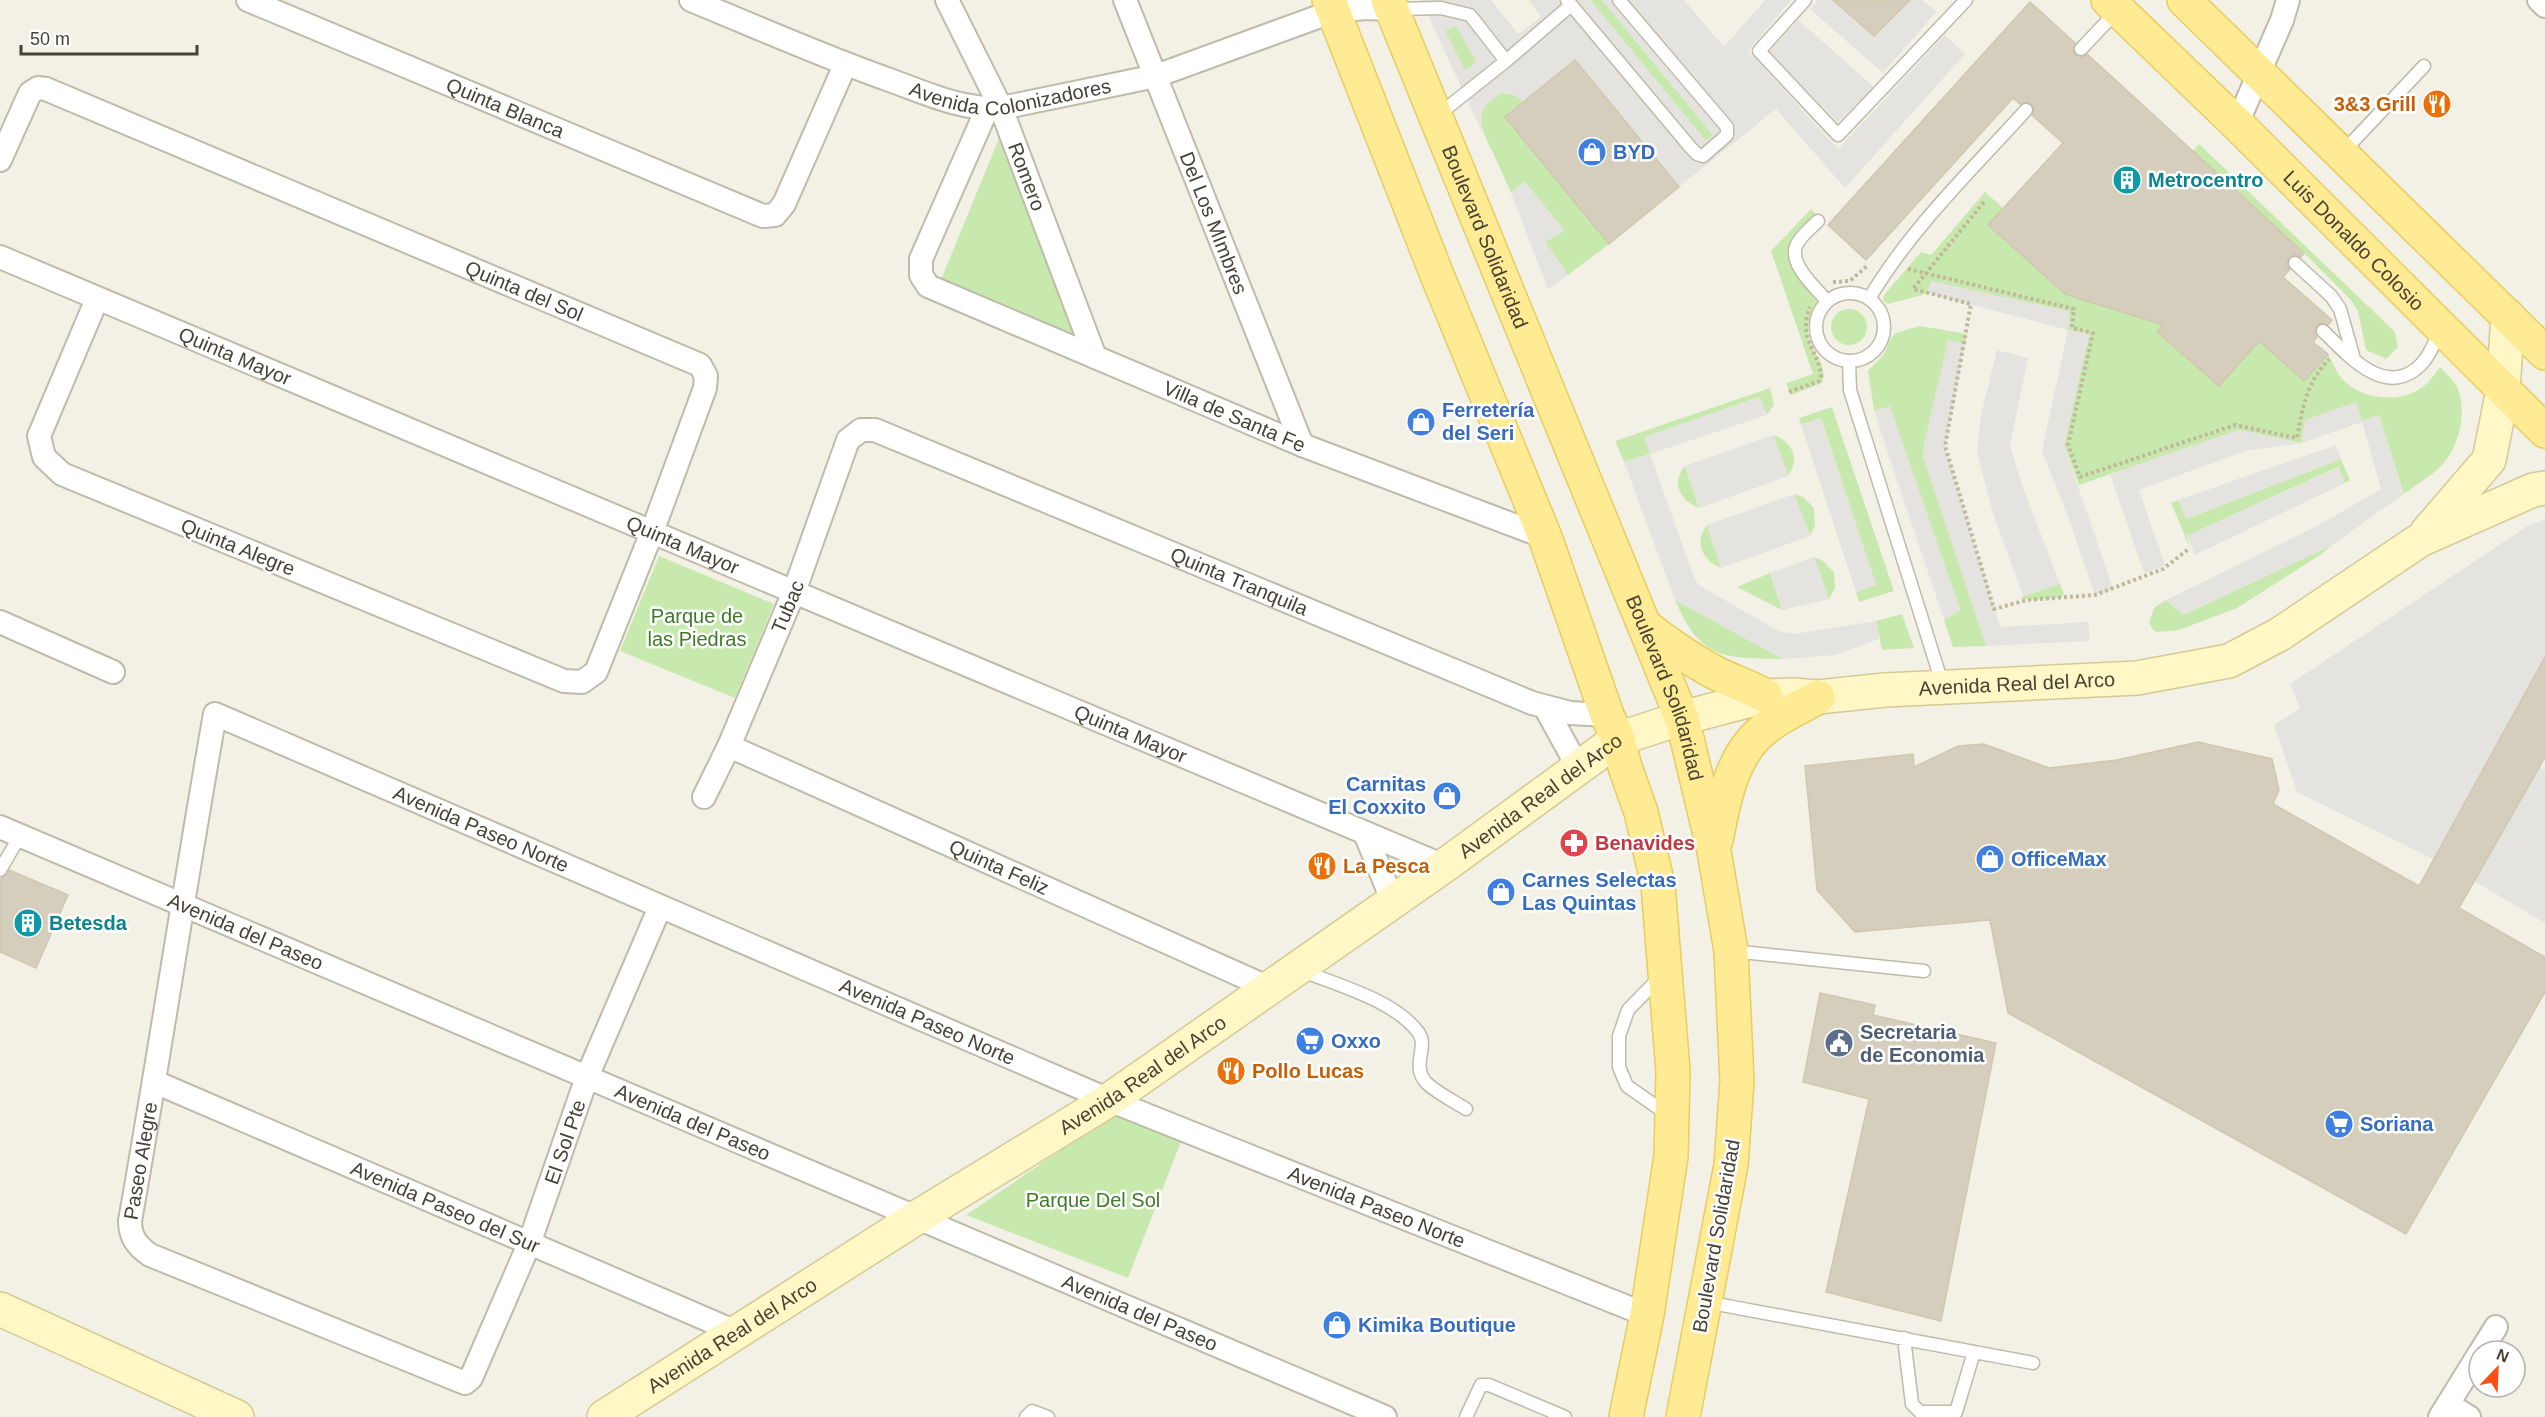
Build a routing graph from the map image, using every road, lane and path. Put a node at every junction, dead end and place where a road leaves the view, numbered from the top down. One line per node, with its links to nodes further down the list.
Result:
1 (248, 0): 18 (street, Quinta Blanca)
2 (691, 0): 18 (street, Avenida Colonizadores)
3 (947, 0): 22 (street, Romero)
4 (1125, 0): 21 (street, Del Los MImbres)
5 (1619, 0): 11 (lane)
6 (1805, 0): 7 (lane)
7 (1966, 0)
8 (2184, 0): 20 (main road)
9 (2288, 0): 20 (street)
10 (2539, 0): 15 (street)
11 (1569, 3): 17 (lane)
12 (1390, 4): 13 (street, Avenida Colonizadores); 17 (lane); 24 (main road, Boulevard Solidaridad)
13 (1331, 5): 21 (street, Avenida Colonizadores); 53 (main road)
14 (2113, 5): 16 (lane); 25 (main road, Luis Donaldo Colosio)
15 (2545, 6)
16 (2081, 49)
17 (1506, 61): 24 (lane)
18 (845, 64): 22 (street, Avenida Colonizadores)
19 (2424, 66): 26 (lane)
20 (2258, 72): 25 (street); 26 (main road)
21 (1156, 76): 22 (street, Avenida Colonizadores); 50 (street, Del Los MImbres)
22 (994, 109): 42 (street, Romero); 42 (street, Villa de Santa Fe)
23 (2026, 110): 37 (lane)
24 (1437, 116): 58 (main road, Boulevard Solidaridad)
25 (2237, 123): 39 (main road, Luis Donaldo Colosio)
26 (2341, 153): 38 (main road)
27 (0, 160): 52 (street, Quinta del Sol)
28 (1984, 202): 34 (path)
29 (1818, 221): 35 (lane)
30 (0, 257): 36 (street, Quinta Mayor)
31 (1875, 260): 35 (path)
32 (2295, 263): 44 (lane)
33 (1905, 268): 34 (path)
34 (1926, 273): 43 (path); 55 (path)
35 (1823, 297): 37 (lane); 45 (lane); 47 (path)
36 (98, 298): 52 (street, Quinta Mayor); 60 (street, Quinta Alegre)
37 (1869, 299): 45 (lane)
38 (2508, 316): 41 (main road); 46 (street, Avenida Real del Arco)
39 (2442, 329): 44 (lane); 46 (main road, Luis Donaldo Colosio)
40 (2322, 331): 44 (lane)
41 (2545, 353)
42 (1095, 357): 50 (street, Villa de Santa Fe)
43 (2330, 358)
44 (2354, 360)
45 (1849, 362): 61 (lane)
46 (2504, 390): 49 (main road, Luis Donaldo Colosio); 54 (street, Avenida Real del Arco)
47 (1789, 392)
48 (875, 430): 56 (street, Tubac); 64 (street, Quinta Tranquila)
49 (2545, 431)
50 (1302, 445): 53 (street, Villa de Santa Fe)
51 (2545, 488): 54 (street, Avenida Real del Arco)
52 (652, 532): 56 (street, Quinta Mayor); 60 (street, Quinta del Sol)
53 (1545, 537): 67 (main road)
54 (2420, 540): 61 (street, Avenida Real del Arco)
55 (2190, 548)
56 (794, 592): 68 (street, Tubac); 72 (street, Quinta Mayor)
57 (0, 622): 59 (street)
58 (1644, 625): 62 (main road); 66 (main road, Boulevard Solidaridad)
59 (113, 672)
60 (596, 672)
61 (1943, 688): 63 (street, Avenida Real del Arco)
62 (1766, 696): 63 (street, Avenida Real del Arco); 66 (street, Avenida Real del Arco)
63 (1818, 697): 73 (main road)
64 (1545, 707): 67 (street, Quinta Tranquila); 69 (street)
65 (215, 714): 77 (street, Paseo Alegre); 78 (street, Avenida Paseo Norte)
66 (1682, 718): 67 (street, Avenida Real del Arco); 73 (main road, Boulevard Solidaridad)
67 (1612, 727): 69 (street, Avenida Real del Arco); 81 (main road)
68 (729, 746): 70 (street, Tubac); 83 (street, Quinta Feliz)
69 (1579, 769): 74 (street, Avenida Real del Arco)
70 (704, 797)
71 (10, 832): 75 (lane); 77 (street, Avenida del Paseo)
72 (1365, 832): 74 (street, Quinta Mayor); 76 (street)
73 (1714, 851): 79 (main road, Boulevard Solidaridad)
74 (1444, 866): 76 (street, Avenida Real del Arco)
75 (0, 870)
76 (1393, 902): 80 (street, Avenida Real del Arco)
77 (181, 904): 84 (street, Avenida del Paseo); 85 (street, Paseo Alegre)
78 (660, 907): 84 (street, El Sol Pte); 86 (street, Avenida Paseo Norte)
79 (1731, 951): 82 (lane); 91 (main road, Boulevard Solidaridad)
80 (1296, 969): 83 (street, Avenida Real del Arco); 87 (lane)
81 (1667, 969): 88 (main road); 88 (lane)
82 (1924, 971)
83 (1269, 988): 86 (street, Avenida Real del Arco)
84 (587, 1077): 89 (street, Avenida del Paseo); 90 (street, El Sol Pte)
85 (155, 1082): 90 (street, Avenida Paseo del Sur); 101 (street, Paseo Alegre)
86 (1109, 1100): 89 (street, Avenida Real del Arco); 93 (street, Avenida Paseo Norte)
87 (1466, 1108)
88 (1672, 1117): 93 (main road)
89 (916, 1218): 95 (street, Avenida Real del Arco); 107 (street, Avenida del Paseo)
90 (529, 1244): 95 (street, Avenida Paseo del Sur); 101 (street, El Sol Pte)
91 (1705, 1301): 96 (lane); 111 (main road, Boulevard Solidaridad)
92 (0, 1309): 103 (street)
93 (1647, 1315): 110 (main road)
94 (2496, 1327): 97 (street)
95 (736, 1332): 104 (street, Avenida Real del Arco)
96 (1904, 1338): 98 (lane); 98 (lane)
97 (2488, 1339)
98 (1974, 1352): 99 (lane)
99 (2033, 1362)
100 (2467, 1373): 102 (street)
101 (471, 1378)
102 (2444, 1411): 112 (street)
103 (237, 1417)
104 (604, 1417)
105 (1026, 1417): 106 (lane)
106 (1048, 1417)
107 (1385, 1417)
108 (1466, 1417): 109 (lane)
109 (1565, 1417)
110 (1626, 1417)
111 (1683, 1417)
112 (2469, 1417)

